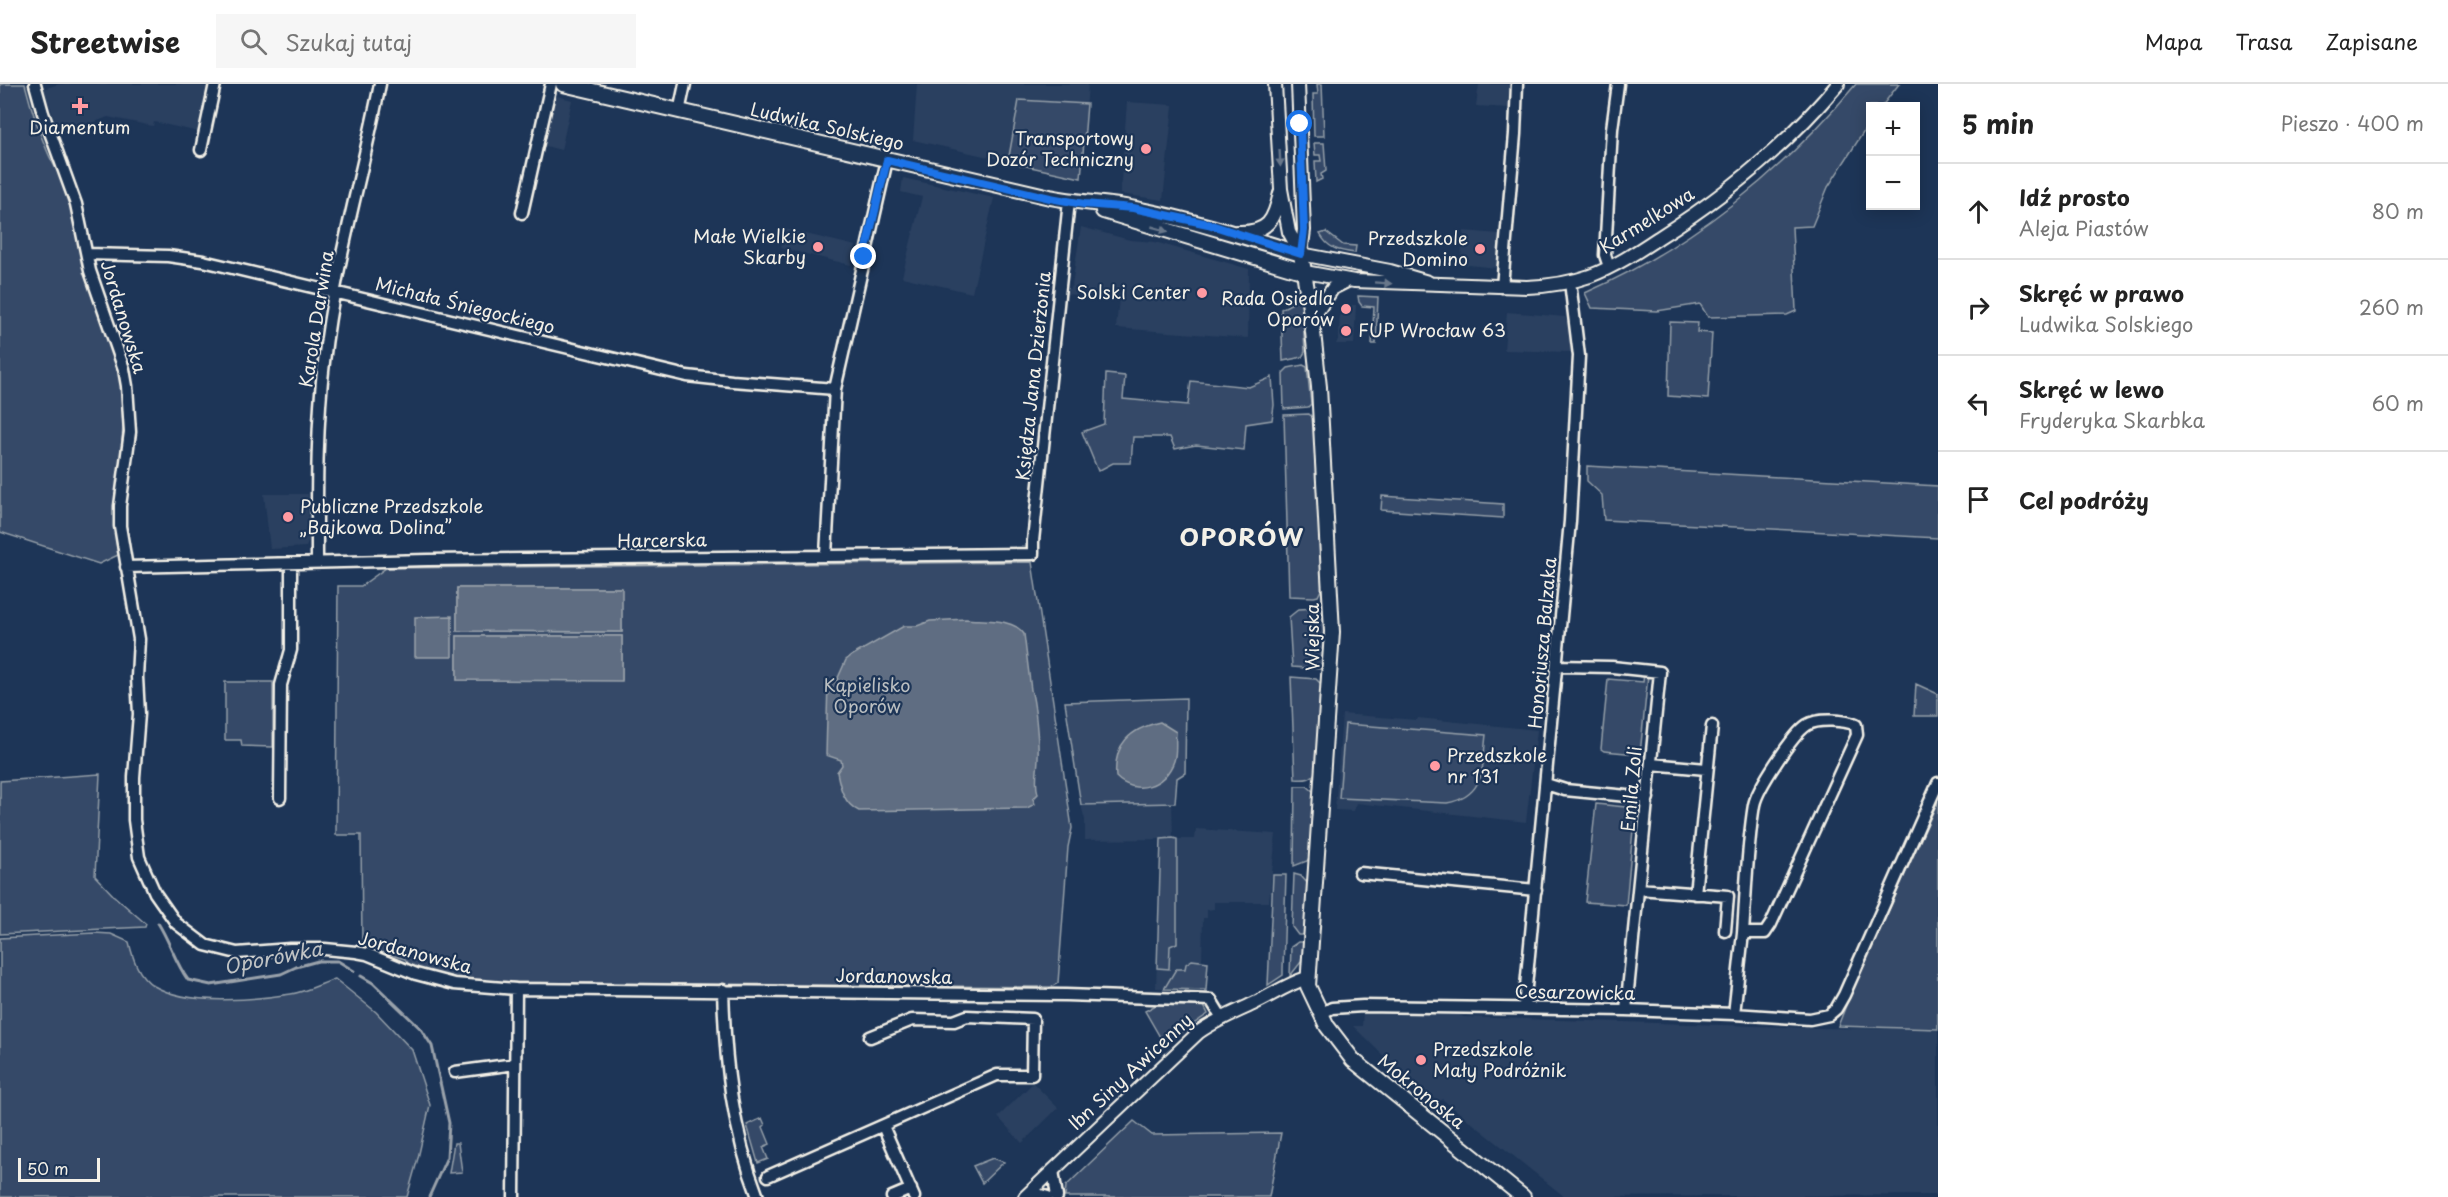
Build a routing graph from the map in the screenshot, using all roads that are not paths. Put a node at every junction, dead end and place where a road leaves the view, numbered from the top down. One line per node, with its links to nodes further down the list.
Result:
1 (35, 84): 20 (street, Jordanowska)
2 (215, 84): 13 (street)
3 (380, 84): 28 (street, Karola Darwina)
4 (551, 84): 18 (street)
5 (563, 84): 12 (main road, Ludwika Solskiego)
6 (685, 84): 12 (street)
7 (1275, 84): 15 (street, one-way to 15)
8 (1298, 84): 21 (street)
9 (1517, 84): 27 (street)
10 (1618, 84): 22 (street)
11 (1838, 84): 22 (street, Karmelkowa)
12 (678, 112): 14 (main road, Ludwika Solskiego)
13 (201, 150)
14 (887, 160): 16 (main road, Ludwika Solskiego); 30 (street)
15 (1281, 189): 19 (street); 21 (street)
16 (1069, 201): 17 (main road, Ludwika Solskiego); 31 (street, Księdza Jana Dzierżonia)
17 (1084, 204): 19 (main road, Ludwika Solskiego); 23 (main road, Ludwika Solskiego, one-way to 23)
18 (522, 213)
19 (1232, 232): 21 (main road, Ludwika Solskiego)
20 (87, 254): 28 (street, Michała Śniegockiego); 35 (street, Jordanowska)
21 (1301, 254): 23 (main road, Wiejska); 25 (street, Karmelkowa)
22 (1610, 267): 26 (street, Karmelkowa)
23 (1305, 272): 24 (street, Karmelkowa); 29 (main road, Wiejska)
24 (1348, 280): 25 (street, Karmelkowa, one-way to 25); 29 (street)
25 (1430, 282): 27 (street, Karmelkowa)
26 (1570, 282): 27 (street, Karmelkowa); 36 (street, Honoriusza Balzaka)
27 (1502, 287)
28 (334, 291): 30 (street, Michała Śniegockiego); 33 (street, Karola Darwina)
29 (1312, 319): 50 (main road, Wiejska)
30 (835, 389): 32 (street)
31 (1033, 554): 32 (street, Harcerska)
32 (826, 555): 33 (street, Harcerska)
33 (317, 563): 34 (street, Harcerska)
34 (291, 564): 35 (street, Harcerska); 42 (street)
35 (126, 567): 51 (street, Jordanowska)
36 (1557, 666): 38 (street, Emila Zoli); 41 (street, Honoriusza Balzaka)
37 (1712, 726): 39 (street)
38 (1651, 764): 39 (street); 43 (street, Emila Zoli)
39 (1706, 769): 47 (street)
40 (1938, 783): 57 (street, Cesarzowicka)
41 (1546, 784): 43 (street); 46 (street, Honoriusza Balzaka)
42 (280, 798)
43 (1648, 798): 45 (street, Emila Zoli)
44 (1360, 873): 46 (street)
45 (1639, 889): 47 (street); 55 (street, Emila Zoli)
46 (1536, 890): 54 (street, Honoriusza Balzaka)
47 (1695, 894): 48 (street)
48 (1725, 931)
49 (1743, 933): 49 (street); 57 (street)
50 (1307, 978): 53 (main road, Wiejska); 58 (street, Ibn Siny Awicenny)
51 (516, 989): 52 (street, Jordanowska); 60 (street)
52 (723, 990): 58 (street, Jordanowska); 68 (street)
53 (1313, 1000): 56 (main road, Mokronoska)
54 (1524, 1008): 55 (street, Cesarzowicka); 56 (street, Cesarzowicka)
55 (1626, 1010): 57 (street, Cesarzowicka)
56 (1320, 1014): 72 (main road, Mokronoska)
57 (1734, 1014)
58 (1222, 1018): 63 (street, Ibn Siny Awicenny)
59 (870, 1037): 62 (street)
60 (515, 1064): 61 (street); 67 (street)
61 (455, 1072)
62 (883, 1126): 64 (street); 65 (street)
63 (1053, 1170): 66 (street, Ibn Siny Awicenny); 71 (street)
64 (768, 1176)
65 (913, 1193): 69 (street)
66 (1028, 1195): 70 (street)
67 (513, 1197)
68 (758, 1197)
69 (892, 1197)
70 (1048, 1197)
71 (1057, 1197)
72 (1523, 1197)

